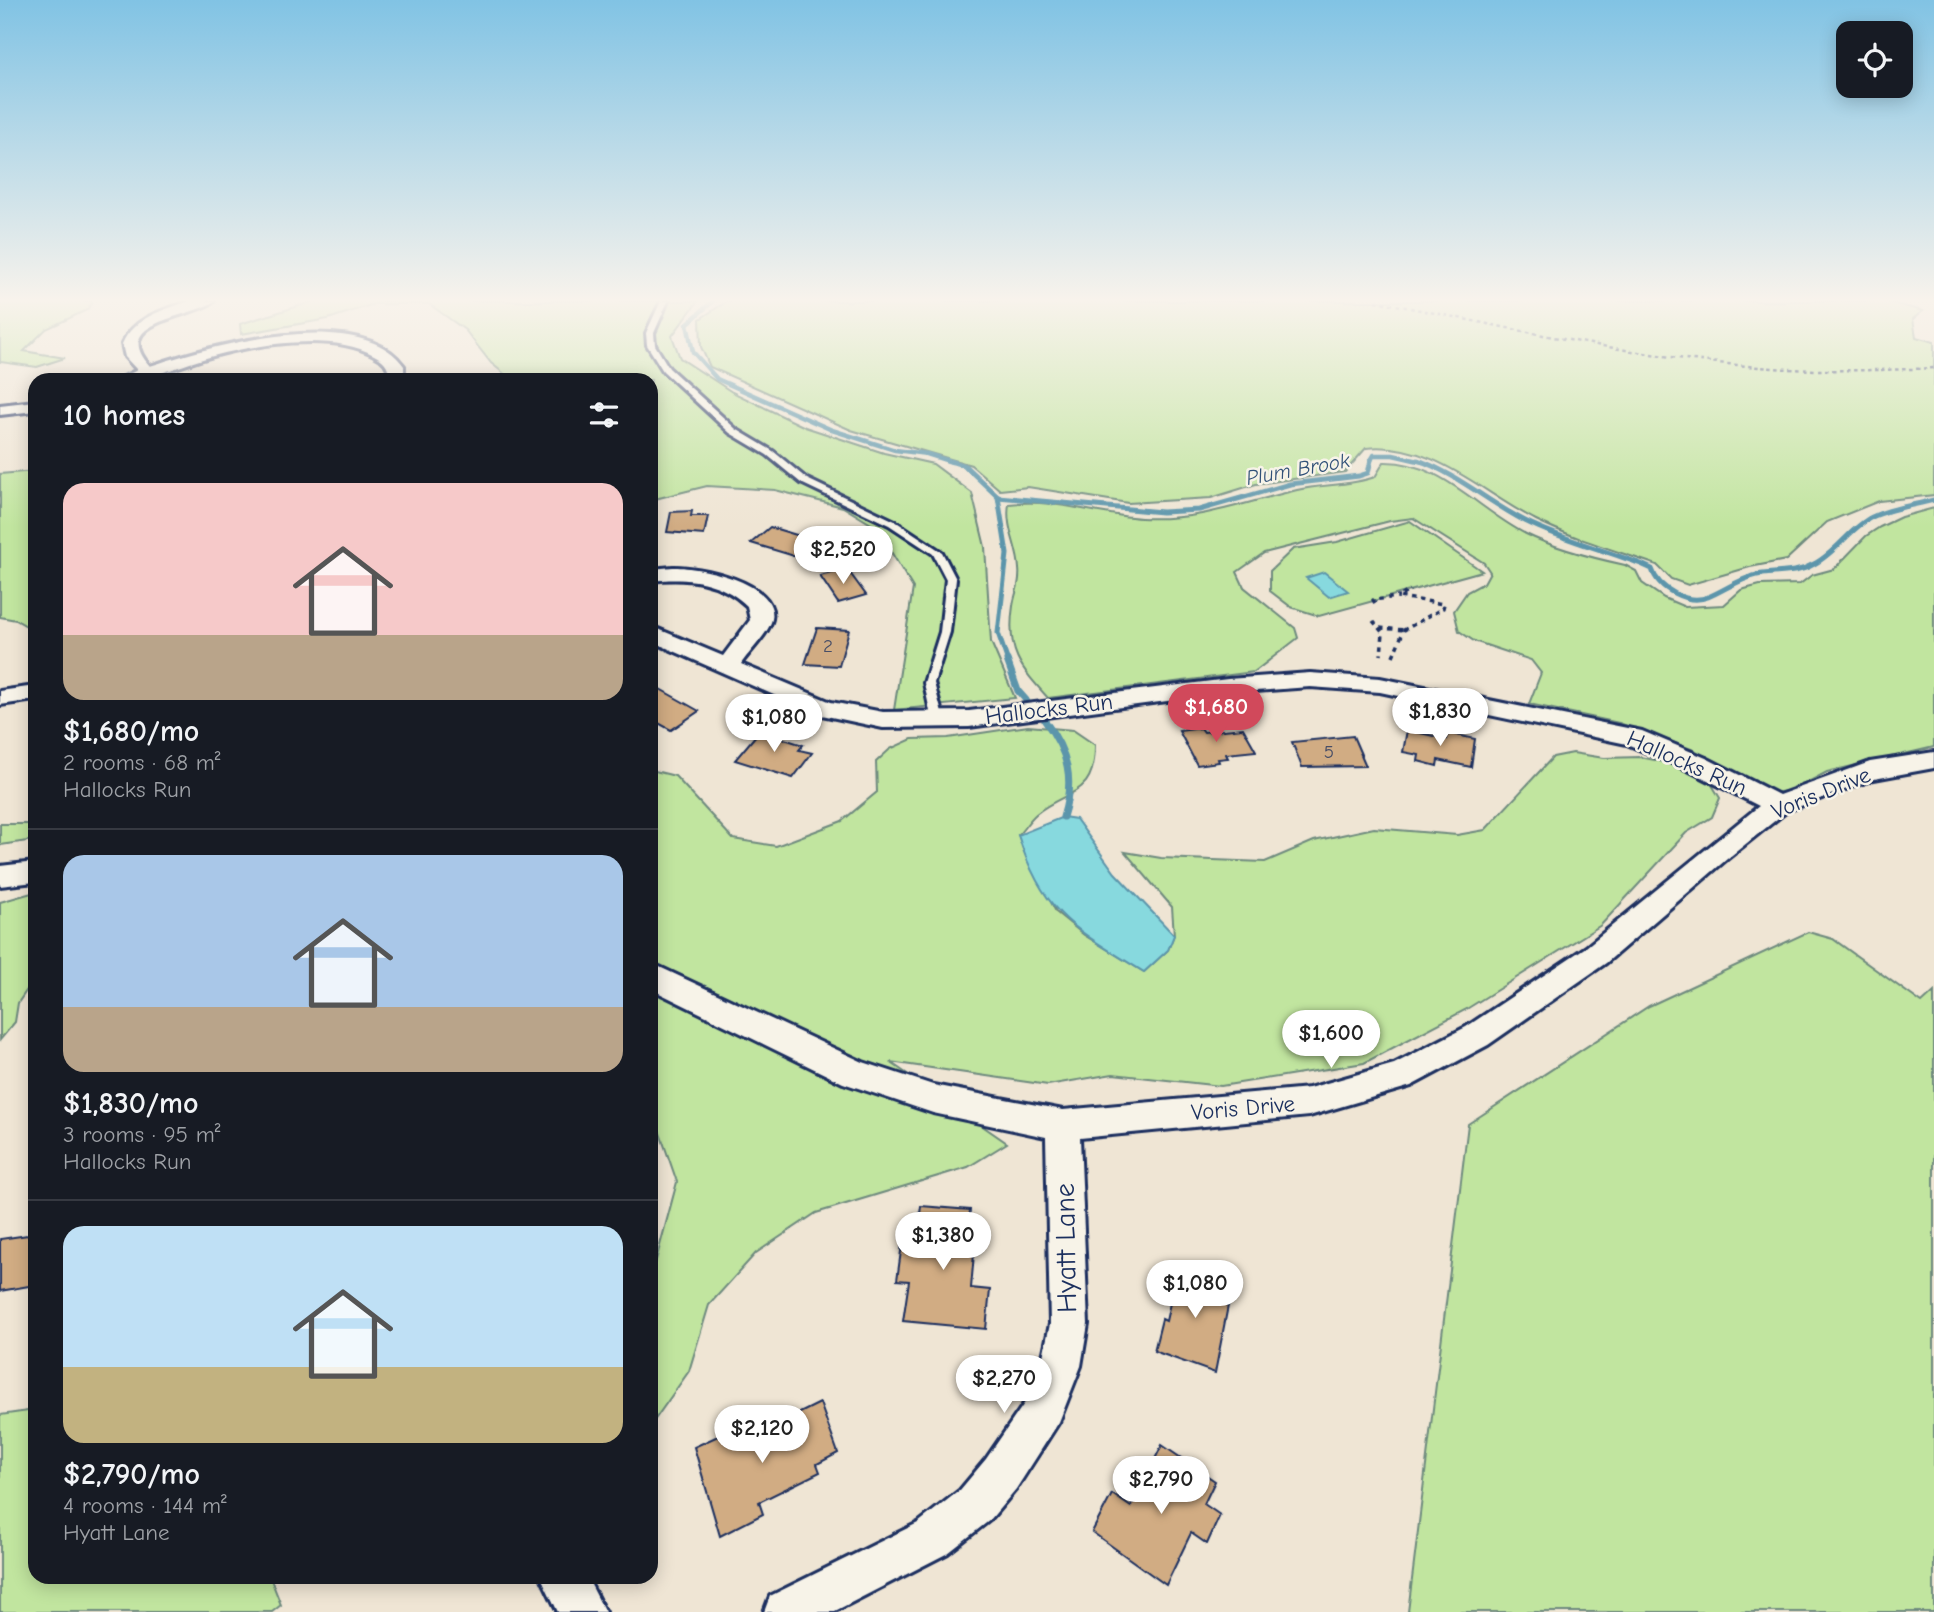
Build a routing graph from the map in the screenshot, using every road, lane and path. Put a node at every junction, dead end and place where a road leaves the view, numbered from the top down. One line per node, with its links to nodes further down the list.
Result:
1 (674, 376): 17 (lane)
2 (28, 407): 3 (street)
3 (0, 410)
4 (658, 575): 14 (street)
5 (1410, 590): 6 (path)
6 (1399, 597): 7 (path); 10 (path)
7 (1375, 604)
8 (1373, 621): 9 (path)
9 (1380, 628): 10 (path); 12 (path)
10 (1404, 630): 13 (path)
11 (658, 636): 14 (street, Hallocks Run)
12 (1381, 655)
13 (1393, 656)
14 (727, 666): 17 (street, Hallocks Run)
15 (28, 694): 16 (street)
16 (0, 698)
17 (938, 721): 19 (street, Hallocks Run)
18 (1934, 760): 19 (street, Voris Drive)
19 (1778, 805): 23 (street, Voris Drive)
20 (28, 873): 21 (street)
21 (0, 876)
22 (658, 978): 23 (street, Voris Drive)
23 (1063, 1125): 26 (street, Hyatt Lane)
24 (567, 1584): 25 (street)
25 (583, 1612)
26 (786, 1612)

